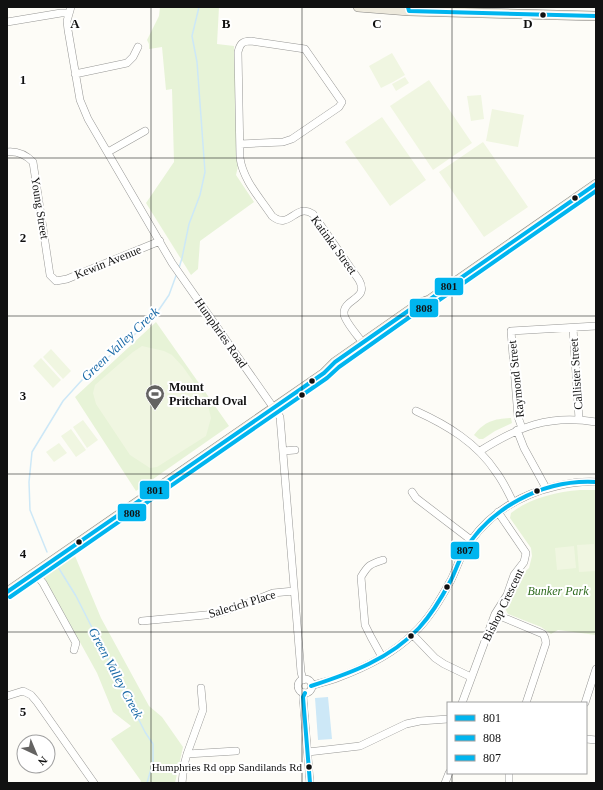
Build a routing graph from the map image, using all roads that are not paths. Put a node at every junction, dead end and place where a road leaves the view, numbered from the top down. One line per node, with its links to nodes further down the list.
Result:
1 (358, 7): 2 (main road)
2 (408, 9): 4 (main road)
3 (70, 10): 5 (street); 7 (street, Humphries Road)
4 (596, 16)
5 (7, 22)
6 (138, 47): 7 (street)
7 (75, 74): 11 (street, Humphries Road)
8 (145, 131): 11 (street)
9 (240, 144): 9 (street, Katinka Street); 18 (street, Katinka Street)
10 (7, 152): 14 (street, Young Street)
11 (108, 152): 13 (street, Humphries Road)
12 (596, 184): 15 (main road)
13 (160, 241): 14 (street, Kewin Avenue); 20 (street, Humphries Road)
14 (56, 281)
15 (429, 300): 18 (main road); 19 (main road)
16 (596, 326): 17 (street)
17 (573, 328): 22 (street, Callister Street); 24 (street, Raymond Street)
18 (362, 343): 19 (main road)
19 (324, 373): 20 (main road)
20 (273, 408): 26 (street, Humphries Road); 35 (main road)
21 (416, 411): 27 (street)
22 (579, 419): 23 (street); 24 (street)
23 (596, 422)
24 (520, 429): 27 (street); 29 (street, Raymond Street)
25 (295, 450): 26 (street)
26 (283, 451): 36 (street, Humphries Road)
27 (480, 452): 31 (street)
28 (596, 482): 29 (street)
29 (546, 488): 31 (street)
30 (412, 492): 33 (street)
31 (513, 502): 32 (street)
32 (498, 512): 33 (street); 38 (street, Bishop Crescent)
33 (471, 540): 40 (street)
34 (383, 560): 42 (street)
35 (35, 573): 37 (main road); 41 (street)
36 (294, 591): 39 (street, Salecich Place); 45 (street, Humphries Road)
37 (7, 592)
38 (495, 614): 44 (street, Bishop Crescent); 51 (street)
39 (142, 621)
40 (413, 634): 42 (street); 44 (street)
41 (74, 650)
42 (382, 657): 46 (street)
43 (596, 669): 52 (street)
44 (471, 677): 50 (street, Bishop Crescent)
45 (303, 680): 46 (street); 48 (street)
46 (311, 686): 48 (street)
47 (201, 688): 56 (street)
48 (305, 693): 55 (street)
49 (7, 696): 57 (street)
50 (462, 702)
51 (526, 702)
52 (585, 702)
53 (447, 719): 55 (street)
54 (236, 751): 56 (street)
55 (308, 752): 59 (street)
56 (187, 754): 58 (street)
57 (94, 783)
58 (182, 783)
59 (310, 783)

